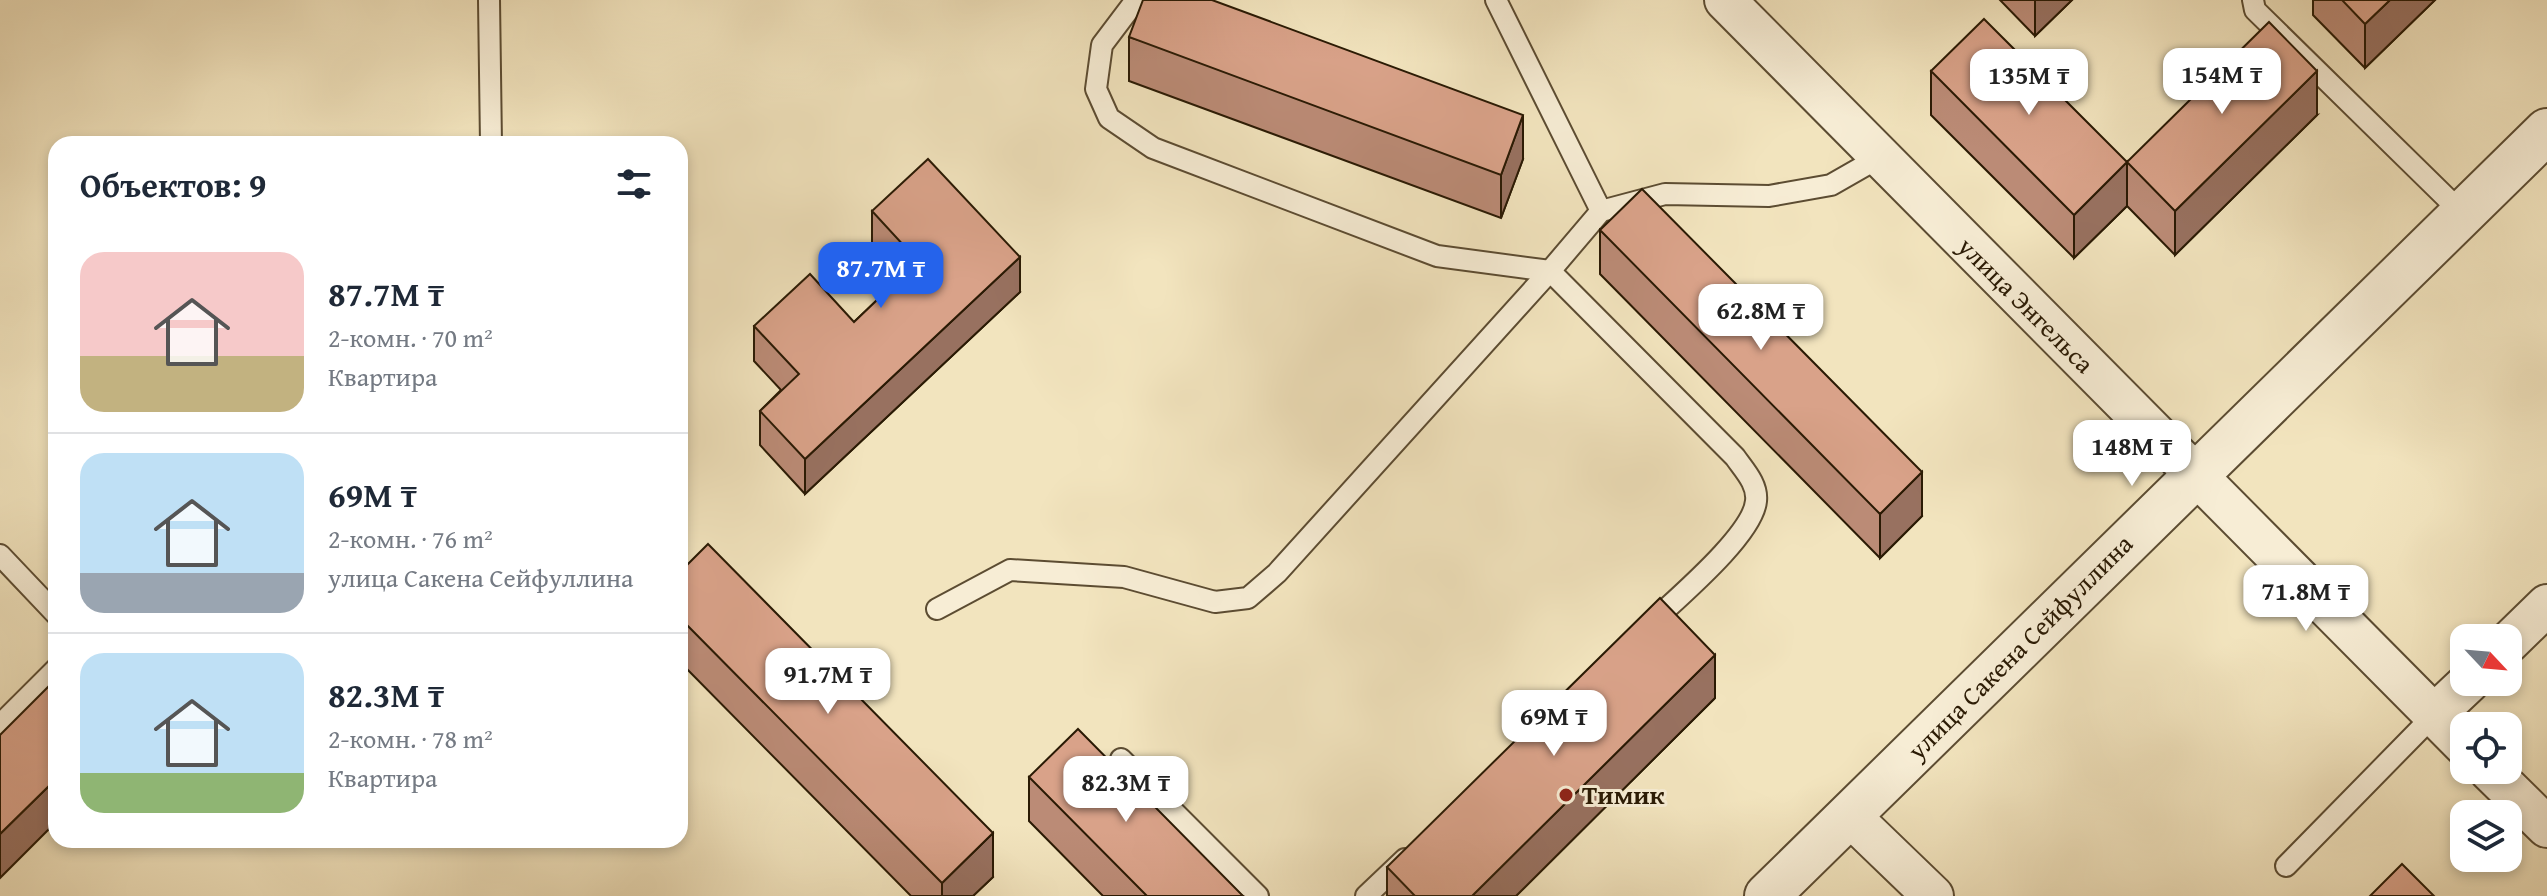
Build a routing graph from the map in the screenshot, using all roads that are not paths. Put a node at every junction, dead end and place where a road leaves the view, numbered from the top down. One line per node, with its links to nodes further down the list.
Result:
1 (489, 0): 7 (lane)
2 (1136, 0): 11 (lane)
3 (1496, 0): 9 (lane)
4 (1725, 0): 8 (street, улица Энгельса)
5 (2253, 0): 10 (lane)
6 (2547, 131): 10 (street, улица Сакена Сейфуллина)
7 (491, 136)
8 (1880, 157): 9 (lane); 12 (street, улица Энгельса)
9 (1601, 211): 11 (lane)
10 (2463, 214): 12 (street, улица Сакена Сейфуллина)
11 (1550, 271): 16 (lane); 18 (lane)
12 (2194, 475): 21 (street, улица Энгельса); 26 (street, улица Сакена Сейфуллина)
13 (0, 555): 15 (lane)
14 (2547, 605): 17 (street)
15 (48, 606)
16 (937, 609)
17 (2522, 629)
18 (1636, 637)
19 (48, 677): 22 (lane)
20 (2454, 696): 21 (street)
21 (2434, 715): 23 (street, улица Энгельса); 29 (lane)
22 (0, 725)
23 (2450, 731)
24 (1121, 759): 30 (lane)
25 (2503, 784): 27 (street)
26 (1850, 816): 32 (street, улица Сакена Сейфуллина); 33 (street)
27 (2547, 827)
28 (1422, 842): 31 (lane)
29 (2286, 866)
30 (1258, 896)
31 (1366, 896)
32 (1767, 896)
33 (1933, 896)

